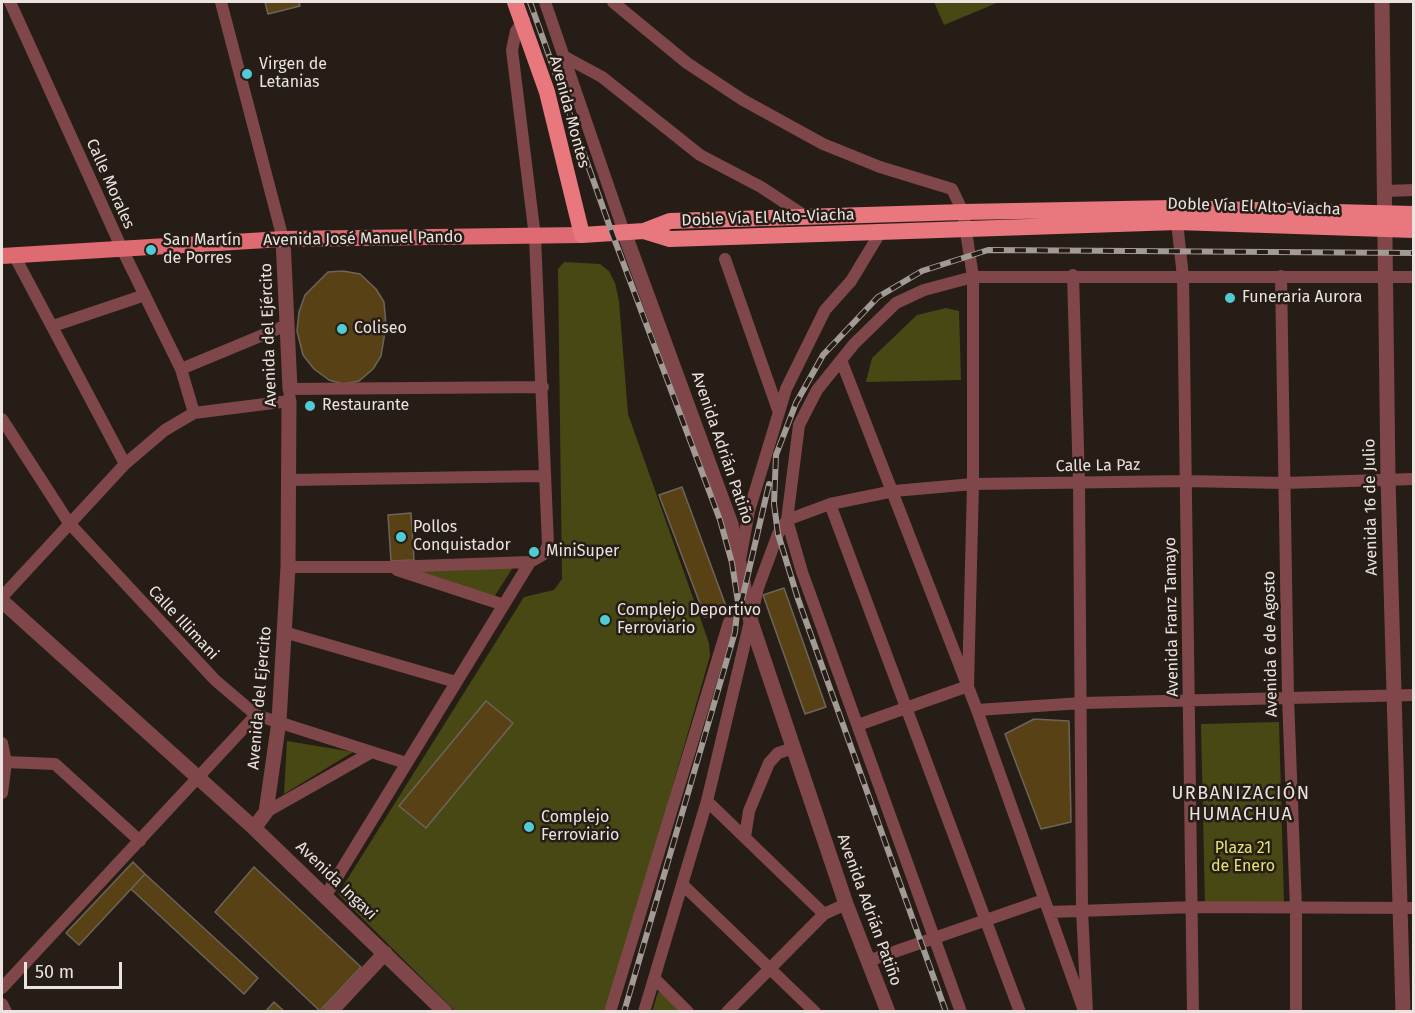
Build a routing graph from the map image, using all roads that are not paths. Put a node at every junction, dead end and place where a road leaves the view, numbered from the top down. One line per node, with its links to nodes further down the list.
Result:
1 (10, 2): 23 (street, Calle Morales)
2 (221, 2): 22 (street, Avenida del Ejército)
3 (515, 2): 7 (highway, Avenida Montes)
4 (545, 2): 8 (street, Avenida Adrián Patiño)
5 (613, 2): 13 (street)
6 (1382, 2): 9 (street, Avenida 16 de Julio)
7 (524, 20): 20 (highway, Avenida Montes); 21 (street)
8 (565, 57): 12 (street); 18 (street, Avenida Adrián Patiño)
9 (1386, 190): 10 (street); 14 (street, Avenida 16 de Julio)
10 (1413, 190)
11 (1413, 214): 14 (highway, Doble Vía El Alto-Viacha)
12 (805, 216): 13 (highway, Doble Vía El Alto-Viacha); 17 (highway, Doble Vía El Alto-Viacha)
13 (964, 220): 14 (highway, Doble Vía El Alto-Viacha); 15 (highway, Doble Vía El Alto-Viacha); 19 (highway, Doble Vía El Alto-Viacha); 28 (street)
14 (1384, 221): 15 (highway, Doble Vía El Alto-Viacha); 16 (highway, Doble Vía El Alto-Viacha); 30 (street, Avenida 16 de Julio)
15 (1177, 222): 29 (street, Avenida Franz Tamayo)
16 (1413, 230)
17 (644, 231): 18 (highway); 19 (highway, Doble Vía El Alto-Viacha)
18 (624, 232): 20 (highway); 56 (street, Avenida Adrián Patiño)
19 (880, 233): 39 (street)
20 (582, 234): 21 (main road, Avenida José Manuel Pando)
21 (535, 237): 22 (main road, Avenida José Manuel Pando); 37 (street)
22 (283, 239): 23 (main road, Avenida José Manuel Pando); 33 (street, Avenida del Ejército)
23 (122, 249): 24 (main road, Avenida José Manuel Pando); 32 (street, Calle Morales)
24 (8, 255): 34 (street)
25 (725, 259): 39 (street)
26 (1073, 275): 28 (street); 29 (street); 48 (street)
27 (1281, 276): 29 (street); 30 (street); 49 (street, Avenida 6 de Agosto)
28 (973, 277): 35 (street); 50 (street)
29 (1183, 277): 47 (street, Avenida Franz Tamayo)
30 (1386, 277): 31 (street); 44 (street, Avenida 16 de Julio)
31 (1413, 277)
32 (145, 295): 34 (street); 36 (street, Calle Morales)
33 (286, 325): 36 (street); 38 (street, Avenida del Ejército)
34 (53, 326): 42 (street)
35 (841, 360): 51 (street); 53 (street)
36 (181, 369): 40 (street, Calle Morales)
37 (543, 387): 38 (street); 43 (street)
38 (290, 395): 40 (street); 46 (street, Avenida del Ejército)
39 (778, 410): 56 (street)
40 (194, 413): 42 (street)
41 (2, 419): 54 (street, Calle Illimani)
42 (125, 464): 54 (street)
43 (544, 476): 46 (street); 55 (street)
44 (1388, 479): 45 (street, Calle La Paz); 49 (street, Calle La Paz); 68 (street, Avenida 16 de Julio)
45 (1413, 479)
46 (289, 480): 57 (street, Avenida del Ejército)
47 (1186, 482): 48 (street, Calle La Paz); 49 (street, Calle La Paz); 70 (street, Avenida Franz Tamayo)
48 (1079, 483): 50 (street, Calle La Paz); 71 (street)
49 (1284, 483): 69 (street, Avenida 6 de Agosto)
50 (973, 484): 51 (street, Calle La Paz); 66 (street)
51 (894, 491): 52 (street, Calle La Paz); 66 (street)
52 (830, 504): 53 (street, Calle La Paz); 72 (street)
53 (787, 520): 63 (street); 76 (street)
54 (69, 523): 59 (street); 74 (street, Calle Illimani)
55 (530, 562): 58 (street); 61 (street)
56 (739, 564): 63 (street, Avenida Adrián Patiño)
57 (288, 567): 58 (street); 64 (street, Avenida del Ejercito)
58 (389, 567): 61 (street)
59 (2, 597)
60 (2, 601): 82 (street, Avenida Ingavi)
61 (504, 605): 65 (street)
62 (729, 622): 110 (street)
63 (751, 622): 78 (street, Avenida Adrián Patiño); 84 (street)
64 (284, 632): 65 (street); 75 (street, Avenida del Ejercito)
65 (456, 682): 81 (street)
66 (968, 686): 72 (street); 73 (street)
67 (1413, 694): 68 (street)
68 (1394, 695): 69 (street); 95 (street, Avenida 16 de Julio)
69 (1288, 697): 70 (street); 94 (street, Avenida 6 de Agosto)
70 (1190, 701): 71 (street); 93 (street, Avenida Franz Tamayo)
71 (1082, 703): 73 (street); 96 (street)
72 (907, 707): 76 (street); 99 (street)
73 (977, 710): 91 (street)
74 (256, 715): 75 (street, Calle Illimani); 82 (street)
75 (279, 721): 79 (street, Calle Illimani); 85 (street, Avenida del Ejercito)
76 (858, 724): 100 (street)
77 (2, 744): 80 (street)
78 (794, 748): 87 (street); 92 (street, Avenida Adrián Patiño)
79 (372, 752): 81 (street, Calle Illimani); 85 (street)
80 (6, 762): 83 (street); 88 (street)
81 (406, 763): 90 (street)
82 (199, 778): 86 (street, Avenida Ingavi); 88 (street)
83 (2, 793)
84 (707, 801): 87 (street); 89 (street)
85 (266, 812): 86 (street, Avenida del Ejercito)
86 (254, 828): 90 (street, Avenida Ingavi)
87 (745, 837): 98 (street)
88 (140, 841): 105 (street)
89 (683, 885): 103 (street); 104 (street)
90 (326, 895): 101 (street, Avenida Ingavi)
91 (1044, 900): 97 (street); 99 (street)
92 (846, 904): 98 (street); 102 (street, Avenida Adrián Patiño)
93 (1193, 907): 94 (street); 96 (street); 119 (street, Avenida Franz Tamayo)
94 (1296, 908): 95 (street); 120 (street, Avenida 6 de Agosto)
95 (1407, 908): 121 (street, Avenida 16 de Julio)
96 (1082, 909): 97 (street); 118 (street)
97 (1050, 912): 118 (street)
98 (824, 914): 103 (street)
99 (986, 920): 100 (street); 117 (street)
100 (933, 939): 102 (street); 116 (street)
101 (385, 953): 108 (street); 109 (street, Avenida Ingavi)
102 (868, 961): 115 (street, Avenida Adrián Patiño)
103 (770, 968): 113 (street); 114 (street)
104 (654, 978): 111 (street); 112 (street)
105 (2, 988)
106 (2, 1004): 107 (street)
107 (6, 1011)
108 (330, 1011)
109 (445, 1011)
110 (610, 1011)
111 (644, 1011)
112 (688, 1011)
113 (727, 1011)
114 (815, 1011)
115 (888, 1011)
116 (961, 1011)
117 (1020, 1011)
118 (1085, 1011)
119 (1193, 1011)
120 (1296, 1011)
121 (1403, 1011)

